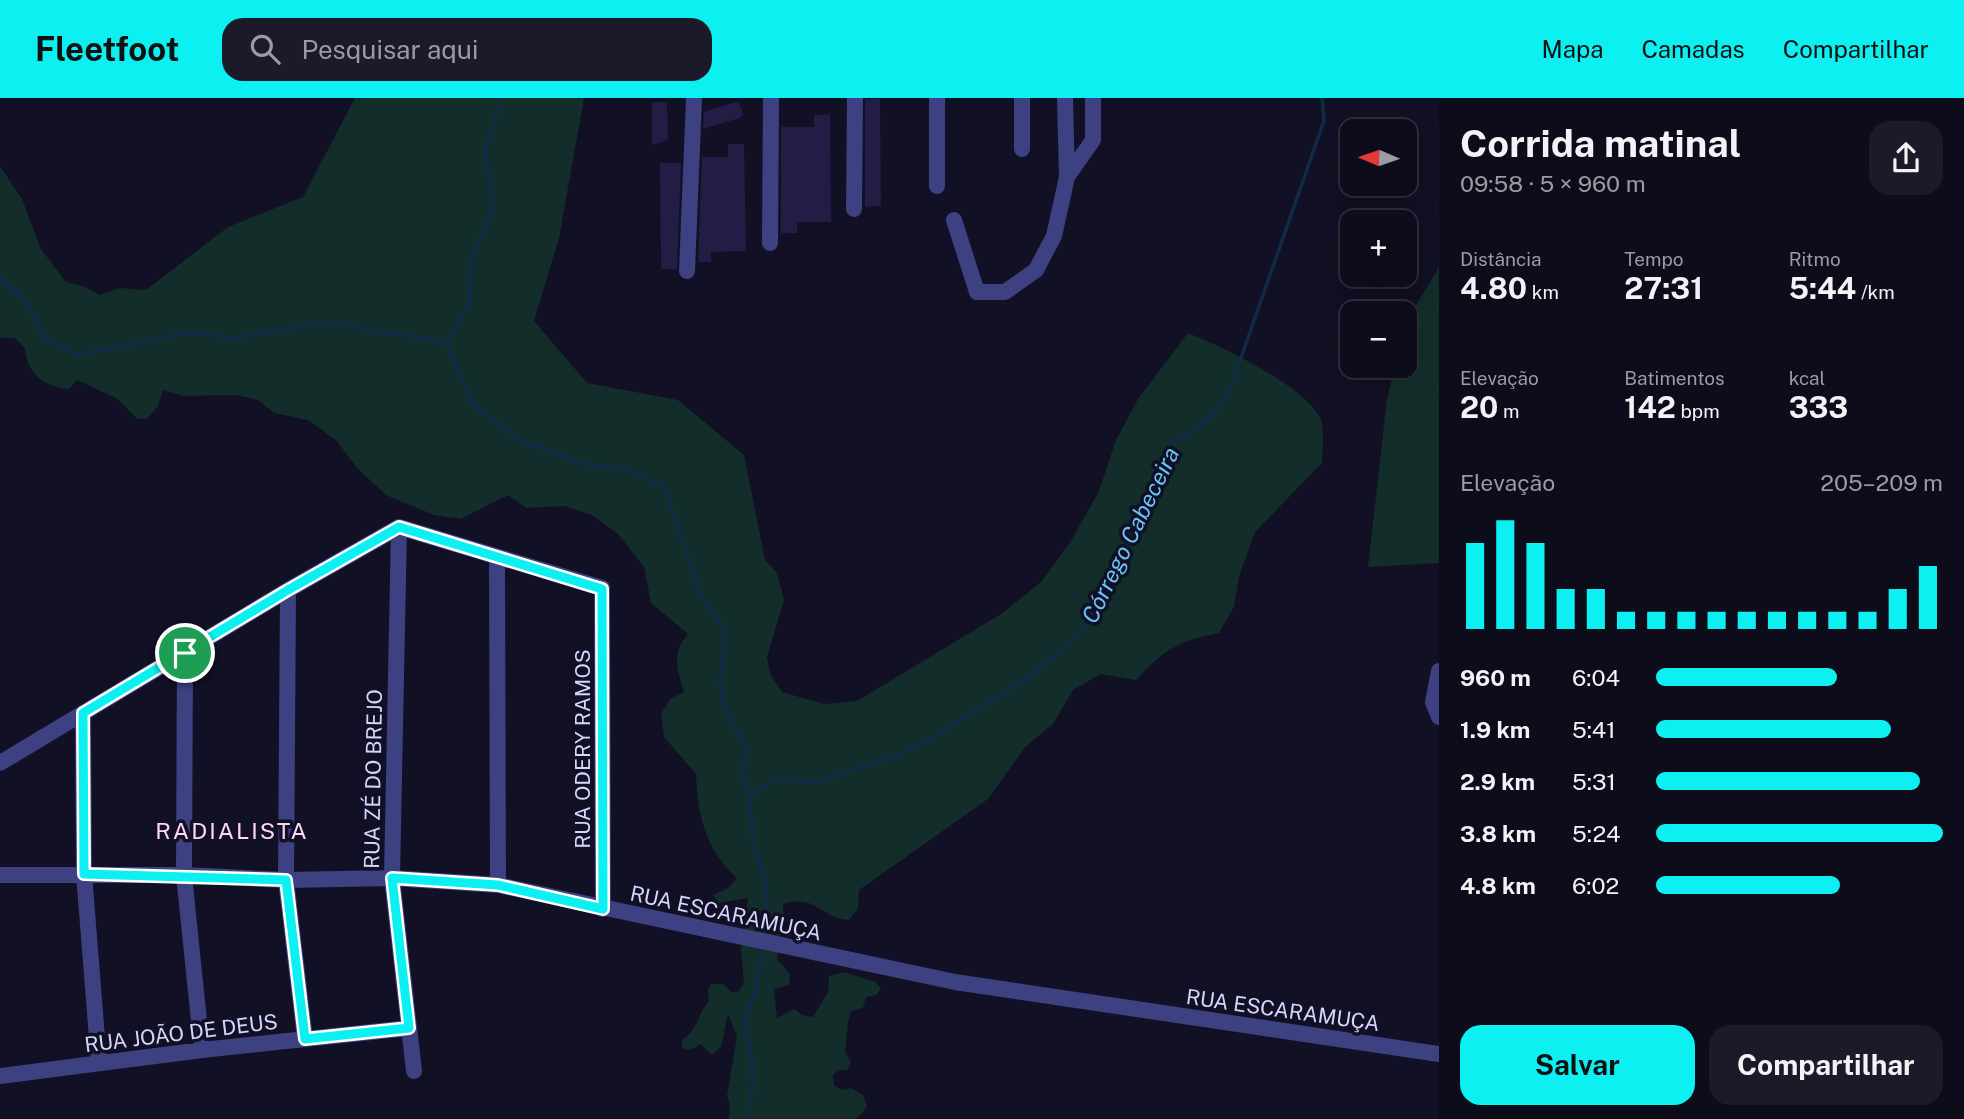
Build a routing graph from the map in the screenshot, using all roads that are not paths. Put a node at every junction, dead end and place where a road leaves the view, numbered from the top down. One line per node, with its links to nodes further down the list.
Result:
1 (694, 98): 14 (street)
2 (771, 98): 13 (street)
3 (855, 98): 11 (street)
4 (937, 98): 10 (street)
5 (1022, 98): 8 (street)
6 (1065, 98): 9 (street)
7 (1093, 98): 9 (street)
8 (1022, 149)
9 (1066, 177): 12 (street)
10 (937, 186)
11 (854, 209)
12 (954, 220)
13 (770, 243)
14 (687, 271)
15 (399, 527): 16 (street); 17 (street); 26 (street, RUA ZÉ DO BREJO)
16 (497, 557): 28 (street); 29 (street, RUA ODERY RAMOS)
17 (288, 590): 18 (street); 27 (street)
18 (185, 653): 20 (street); 25 (street)
19 (1439, 671): 21 (street)
20 (83, 713): 22 (street); 23 (street)
21 (1439, 717)
22 (0, 763)
23 (84, 874): 24 (street, RUA ESCARAMUÇA); 25 (street, RUA ESCARAMUÇA); 34 (street)
24 (0, 875)
25 (184, 875): 27 (street, RUA ESCARAMUÇA); 32 (street)
26 (392, 878): 27 (street, RUA ESCARAMUÇA); 28 (street, RUA ESCARAMUÇA); 30 (street, RUA ZÉ DO BREJO)
27 (286, 880): 31 (street)
28 (498, 885): 29 (street, RUA ESCARAMUÇA)
29 (603, 909): 33 (street, RUA ESCARAMUÇA)
30 (409, 1028): 31 (street, RUA JOÃO DE DEUS); 35 (street, RUA ZÉ DO BREJO)
31 (305, 1039): 32 (street, RUA JOÃO DE DEUS)
32 (202, 1050): 34 (street, RUA JOÃO DE DEUS)
33 (1439, 1054)
34 (99, 1063): 36 (street, RUA JOÃO DE DEUS)
35 (414, 1071)
36 (0, 1072)

